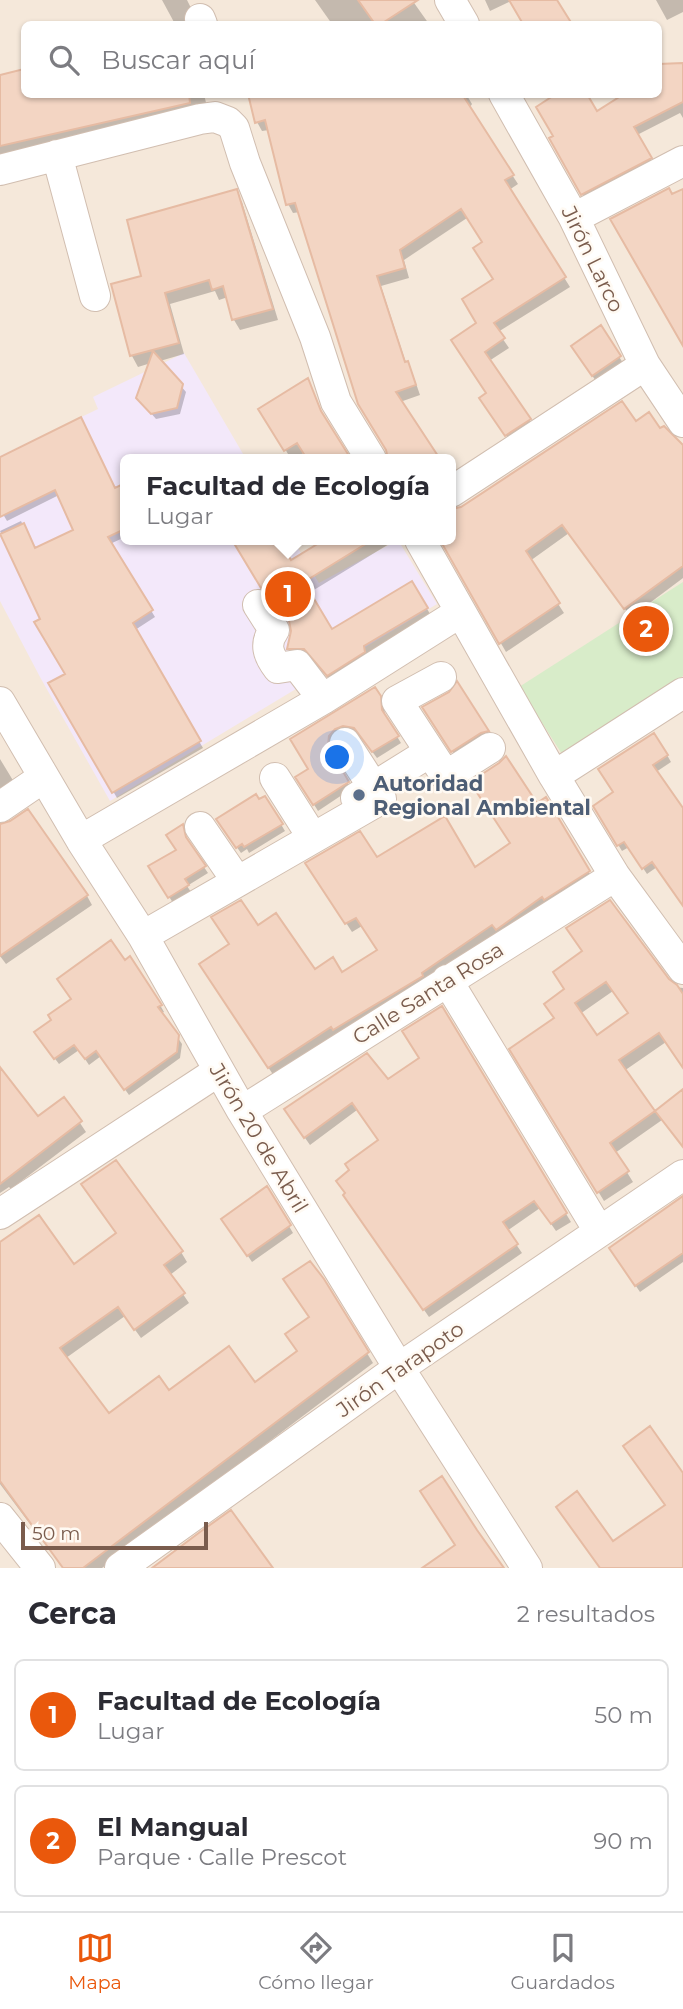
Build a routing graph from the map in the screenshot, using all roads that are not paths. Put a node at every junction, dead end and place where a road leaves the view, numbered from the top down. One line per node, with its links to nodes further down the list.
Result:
1 (450, 0): 2 (street)
2 (462, 21)
3 (506, 98): 8 (street, Jirón Larco)
4 (224, 108): 5 (street); 13 (street)
5 (57, 155): 7 (street); 9 (street)
6 (683, 161): 8 (street)
7 (0, 170)
8 (574, 218): 10 (street, Jirón Larco)
9 (95, 296)
10 (645, 365): 11 (street, Jirón Larco); 14 (street)
11 (673, 386): 12 (street, Jirón Larco)
12 (683, 422)
13 (368, 454)
14 (456, 489)
15 (423, 545): 17 (street)
16 (258, 605): 20 (street)
17 (459, 613): 20 (street); 25 (street)
18 (442, 677): 24 (street)
19 (683, 693): 25 (street)
20 (323, 699): 32 (street)
21 (0, 702): 26 (street, Jirón 20 de Abril)
22 (345, 743): 28 (street)
23 (490, 748): 24 (street)
24 (430, 752): 28 (street)
25 (554, 776): 33 (street)
26 (44, 777): 29 (street); 32 (street, Jirón 20 de Abril)
27 (275, 778): 31 (street)
28 (377, 793): 31 (street)
29 (0, 807)
30 (200, 827): 34 (street)
31 (310, 833): 34 (street)
32 (81, 840): 36 (street, Jirón 20 de Abril)
33 (615, 876): 37 (street); 38 (street, Calle Santa Rosa)
34 (233, 877): 35 (street); 36 (street)
35 (186, 890)
36 (143, 936): 39 (street, Jirón 20 de Abril)
37 (682, 966)
38 (447, 981): 40 (street, Calle Santa Rosa); 43 (street)
39 (217, 1072): 40 (street, Jirón 20 de Abril); 42 (street)
40 (242, 1111): 44 (street, Jirón 20 de Abril)
41 (683, 1175): 43 (street, Jirón Tarapoto)
42 (0, 1214)
43 (599, 1231): 44 (street, Jirón Tarapoto)
44 (400, 1368): 47 (street, Jirón Tarapoto); 48 (street, Jirón 20 de Abril)
45 (0, 1518): 46 (street)
46 (40, 1568)
47 (120, 1568)
48 (527, 1568)

